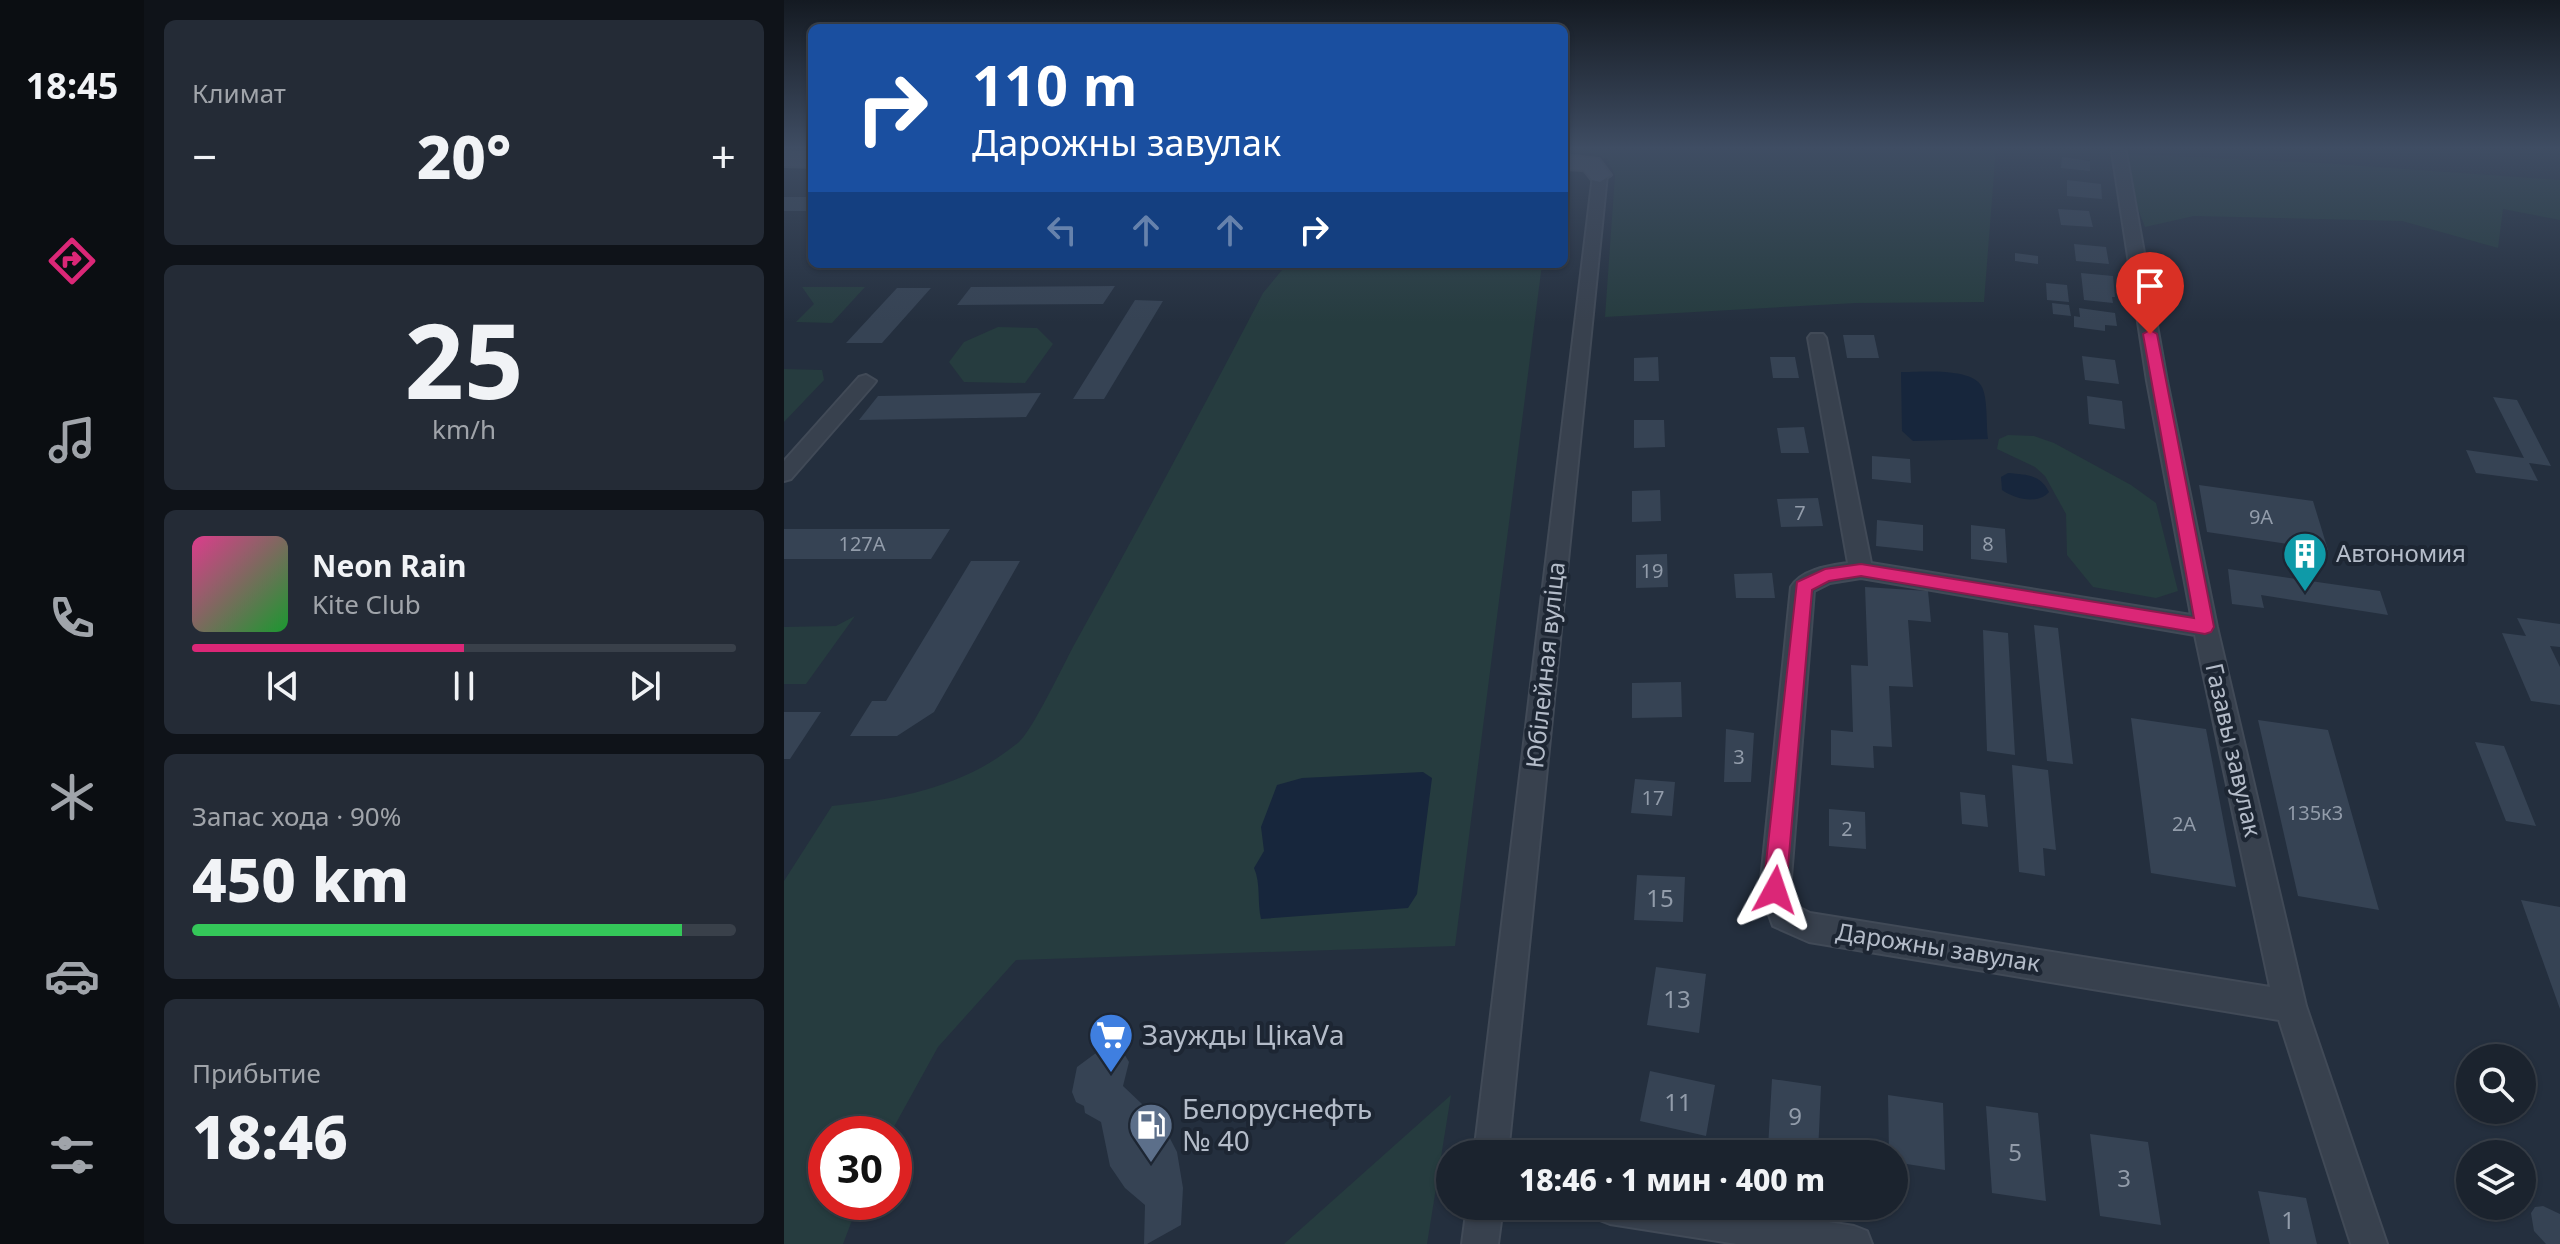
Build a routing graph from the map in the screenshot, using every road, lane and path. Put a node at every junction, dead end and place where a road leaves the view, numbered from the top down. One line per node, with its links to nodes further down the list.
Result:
1 (1597, 206): 9 (street, Юбілейная вуліца)
2 (2128, 206): 7 (street, Газавы завулак)
3 (1817, 338): 6 (street)
4 (866, 381): 5 (street)
5 (784, 474)
6 (1861, 570): 7 (street); 8 (street, Дарожны завулак)
7 (2205, 627): 8 (street, Газавы завулак)
8 (2290, 1006): 14 (street, Газавы завулак)
9 (1493, 1140)
10 (1483, 1220): 12 (street)
11 (1700, 1220): 13 (street)
12 (1480, 1244)
13 (1854, 1244)
14 (2369, 1244)

